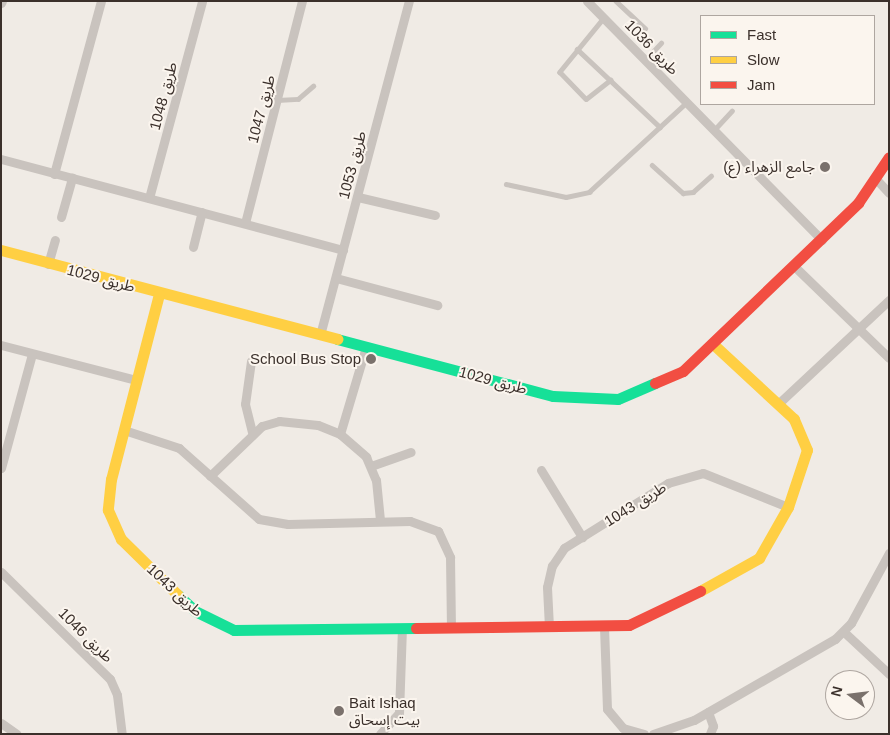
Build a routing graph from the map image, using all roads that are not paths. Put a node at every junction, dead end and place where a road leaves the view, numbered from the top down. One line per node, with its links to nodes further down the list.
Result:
1 (101, 1): 22 (street)
2 (202, 1): 29 (street, طريق 1048)
3 (302, 1): 14 (street, طريق 1047)
4 (409, 1): 28 (street, طريق 1053)
5 (588, 1): 7 (street, طريق 1036)
6 (616, 1): 8 (lane)
7 (604, 18): 10 (lane); 11 (street, طريق 1036)
8 (646, 28)
9 (661, 43): 11 (lane)
10 (577, 48): 12 (lane); 12 (lane)
11 (646, 59): 15 (street, طريق 1036)
12 (610, 80): 17 (lane)
13 (313, 86): 14 (lane)
14 (277, 100): 33 (street, طريق 1047)
15 (687, 102): 17 (lane); 18 (street, طريق 1036)
16 (732, 111): 18 (lane)
17 (660, 127): 26 (lane)
18 (714, 130): 35 (street, طريق 1036)
19 (889, 157): 25 (street, طريق 1029)
20 (1, 159): 22 (street)
21 (652, 165): 23 (lane)
22 (54, 174): 24 (street)
23 (711, 176)
24 (72, 178): 29 (street); 32 (street)
25 (876, 179): 27 (street); 35 (street, طريق 1029)
26 (506, 184)
27 (889, 192)
28 (358, 197): 31 (street); 37 (street, طريق 1053)
29 (149, 198): 30 (street)
30 (202, 212): 33 (street); 36 (street)
31 (435, 215)
32 (61, 217)
33 (245, 223): 37 (street)
34 (55, 240): 39 (street)
35 (822, 240): 40 (street, طريق 1029)
36 (194, 247)
37 (343, 250): 41 (street, طريق 1053)
38 (5, 253): 39 (street, طريق 1029)
39 (48, 264): 42 (street, طريق 1029)
40 (794, 266): 45 (street); 48 (street, طريق 1029)
41 (336, 278): 44 (street); 46 (street, طريق 1053)
42 (159, 294): 46 (street, طريق 1029); 53 (street, طريق 1043)
43 (889, 300): 45 (street)
44 (437, 305)
45 (860, 329): 51 (street); 54 (street)
46 (320, 335): 49 (street, طريق 1029)
47 (1, 344): 50 (street)
48 (713, 344): 49 (street, طريق 1029); 54 (street, طريق 1043)
49 (366, 347): 57 (street)
50 (32, 354): 53 (street); 60 (street)
51 (889, 358)
52 (251, 361): 56 (street)
53 (136, 380): 55 (street, طريق 1043)
54 (779, 403): 63 (street, طريق 1043)
55 (124, 430): 62 (street); 71 (street, طريق 1043)
56 (252, 432): 57 (street); 62 (street)
57 (340, 434): 59 (street)
58 (411, 452): 59 (street)
59 (371, 466): 64 (street)
60 (1, 468)
61 (541, 470): 65 (street)
62 (210, 476): 64 (street)
63 (788, 507): 65 (street, طريق 1043); 69 (street, طريق 1043)
64 (380, 520): 70 (street)
65 (582, 537): 68 (street, طريق 1043)
66 (888, 556): 72 (street)
67 (1, 572): 78 (street, طريق 1046)
68 (550, 627): 69 (street, طريق 1043); 70 (street, طريق 1043)
69 (604, 627): 80 (street)
70 (451, 628): 71 (street, طريق 1043)
71 (402, 629): 79 (street)
72 (844, 632): 73 (street); 74 (street)
73 (889, 674)
74 (708, 712): 76 (street); 82 (street)
75 (1, 723): 77 (street)
76 (666, 733): 81 (street)
77 (17, 734)
78 (122, 734)
79 (380, 734)
80 (644, 734)
81 (653, 734)
82 (710, 734)

